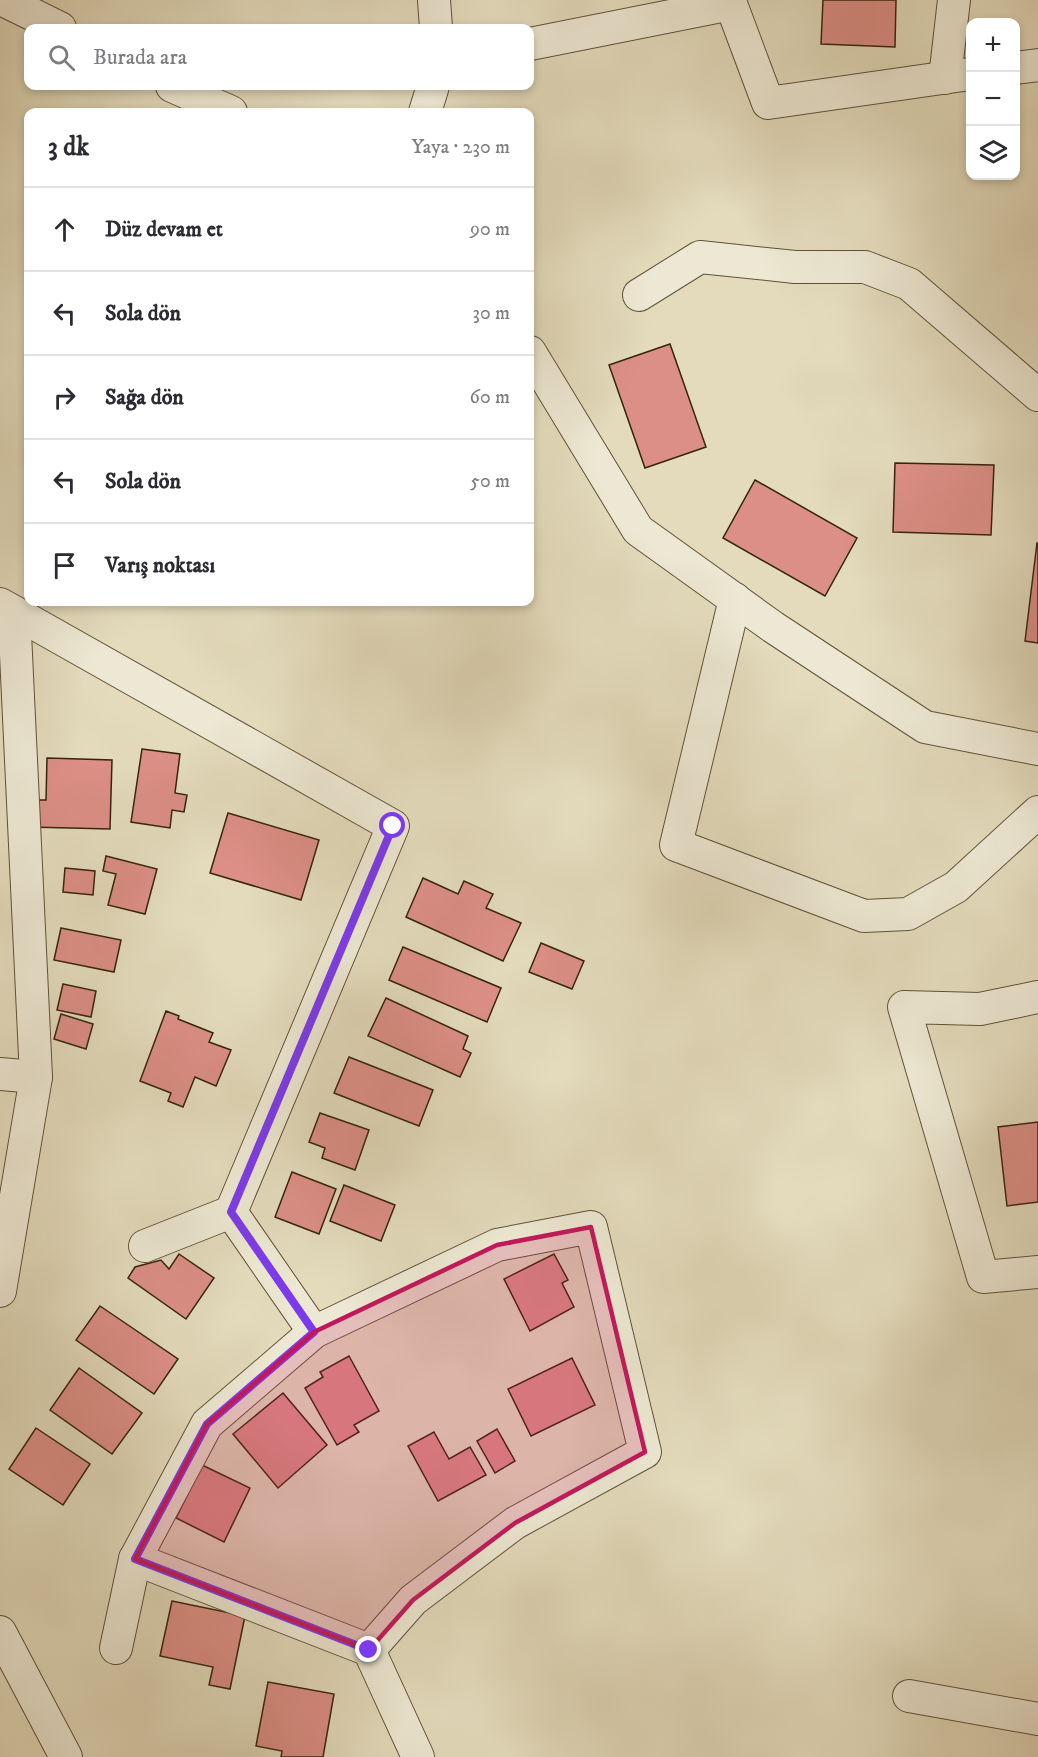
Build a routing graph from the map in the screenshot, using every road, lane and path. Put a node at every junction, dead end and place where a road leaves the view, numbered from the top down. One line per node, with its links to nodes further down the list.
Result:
1 (3, 0): 5 (street)
2 (434, 0): 6 (street)
3 (954, 0): 10 (street)
4 (731, 2): 7 (street); 10 (street)
5 (52, 24)
6 (436, 24)
7 (534, 43)
8 (1038, 65): 9 (street)
9 (1020, 67)
10 (958, 76)
11 (181, 90): 13 (street)
12 (432, 90): 14 (street)
13 (222, 108)
14 (426, 108)
15 (639, 295): 17 (street)
16 (534, 359): 18 (street)
17 (1038, 395)
18 (735, 599): 20 (street); 21 (street)
19 (7, 608): 24 (street); 25 (street)
20 (1038, 750)
21 (1038, 812)
22 (1038, 997): 27 (street)
23 (0, 1074): 24 (street)
24 (36, 1077): 28 (street)
25 (231, 1212): 26 (street); 29 (street)
26 (145, 1246)
27 (1038, 1272)
28 (0, 1291)
29 (314, 1332): 30 (street); 33 (street)
30 (135, 1559): 32 (street); 33 (street)
31 (0, 1632): 36 (street)
32 (116, 1648)
33 (369, 1650): 37 (street)
34 (909, 1696): 35 (street)
35 (1038, 1719)
36 (66, 1757)
37 (418, 1757)

